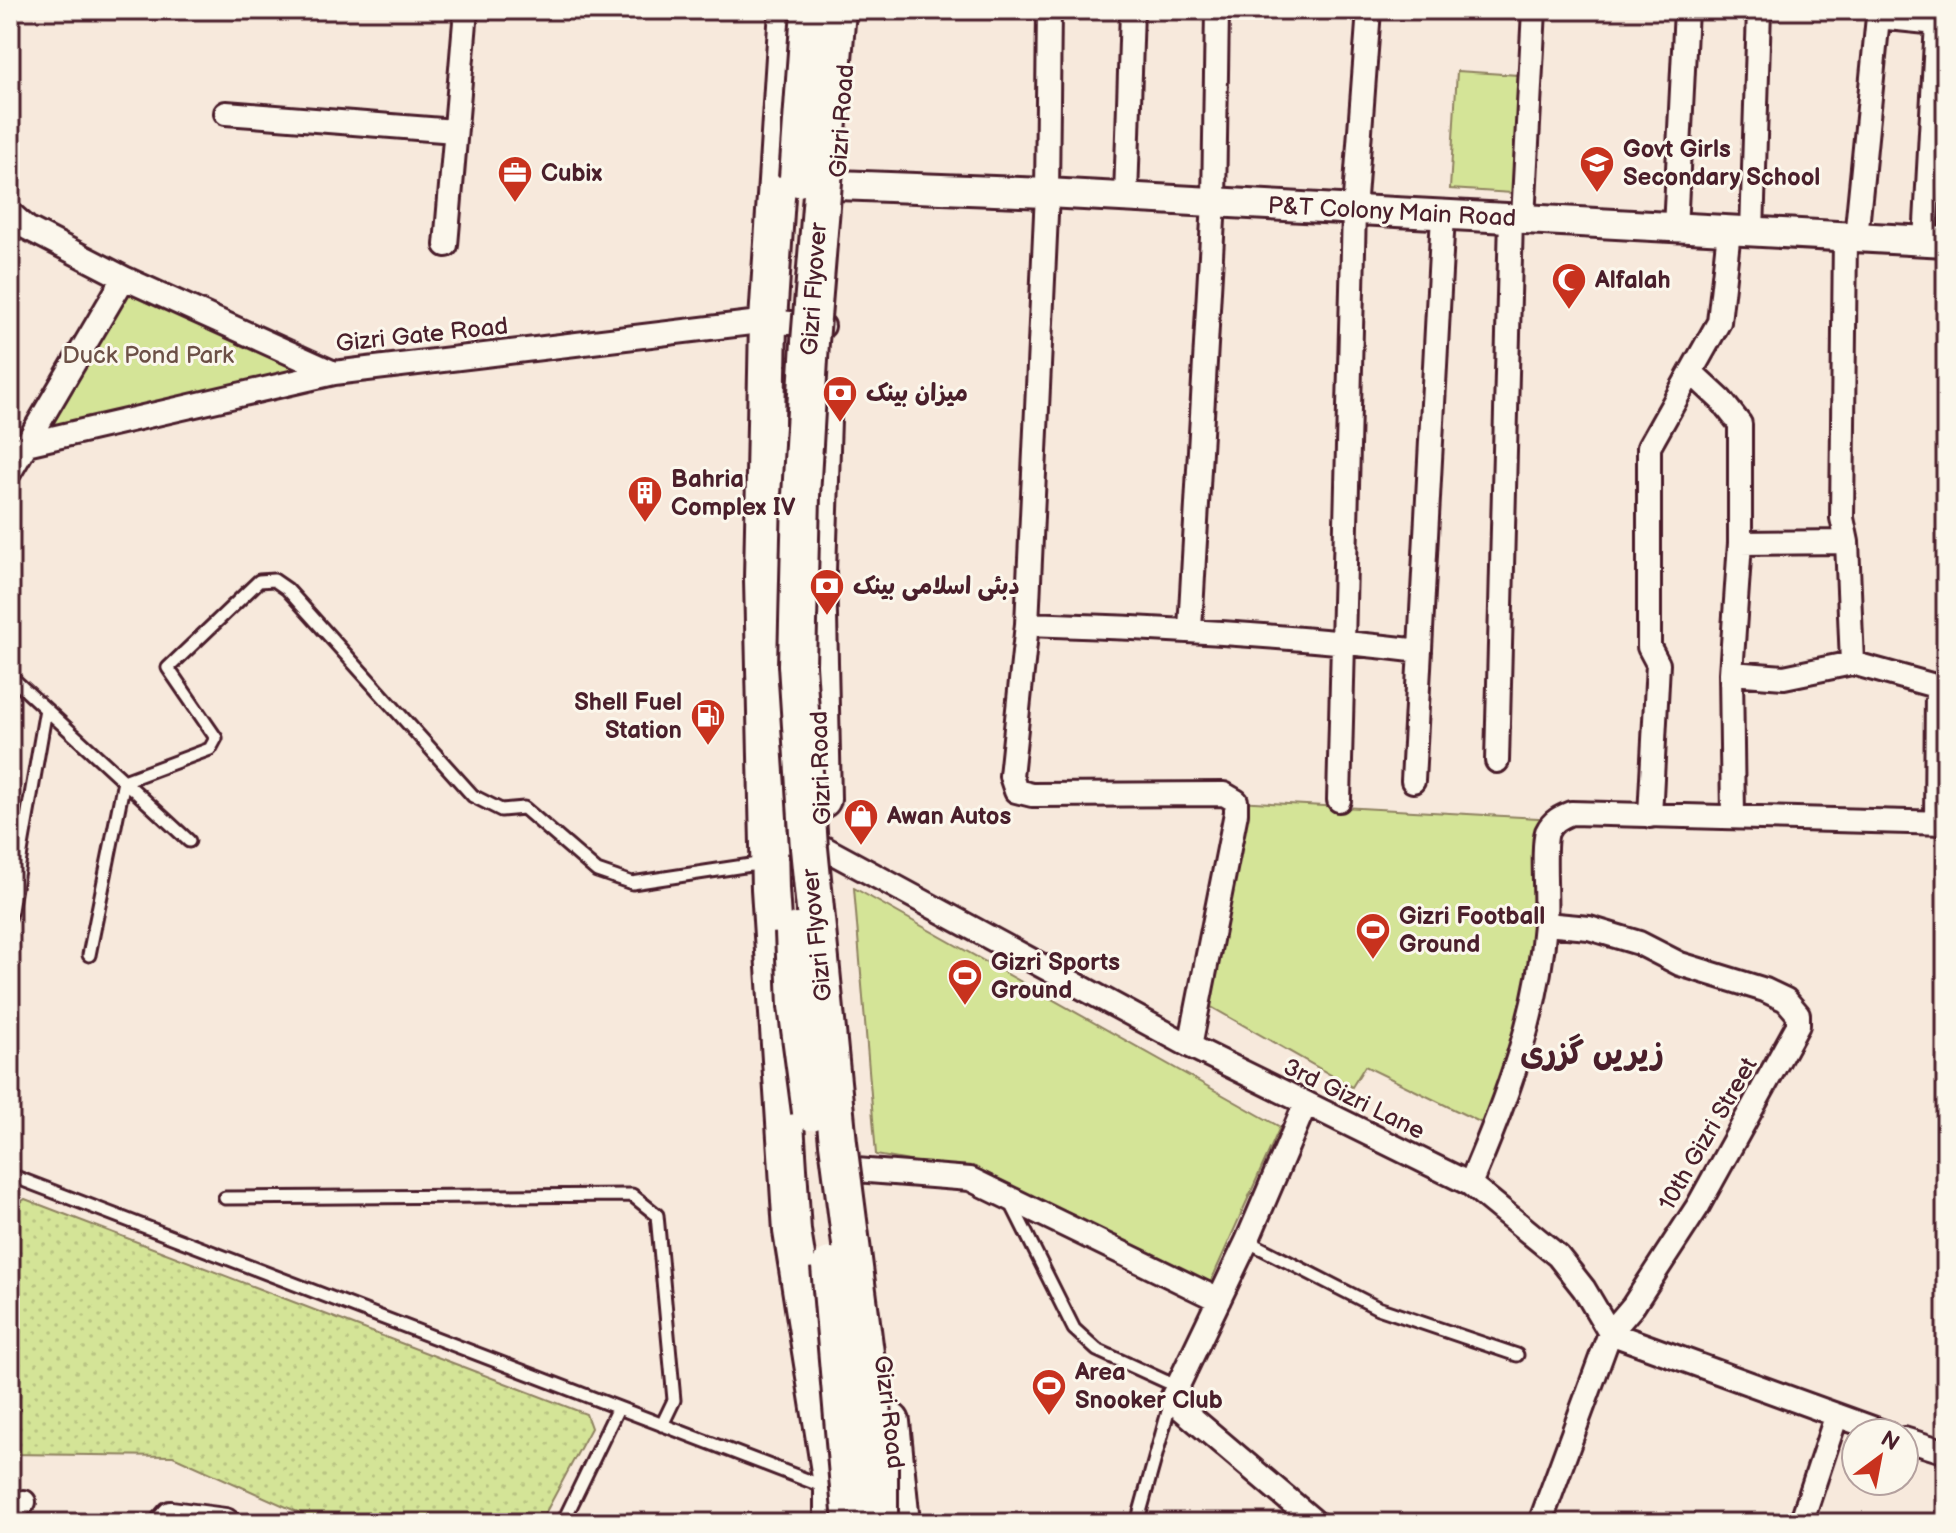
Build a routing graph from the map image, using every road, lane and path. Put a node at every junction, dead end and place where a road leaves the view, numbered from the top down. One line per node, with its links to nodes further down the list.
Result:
1 (466, 10): 15 (street)
2 (788, 10): 30 (main road)
3 (810, 10): 85 (main road, Gizri Flyover, bridge)
4 (837, 10): 86 (main road, Gizri Flyover, bridge)
5 (850, 10): 16 (main road, Gizri Road)
6 (1049, 10): 17 (street)
7 (1132, 10): 18 (street)
8 (1217, 10): 19 (street)
9 (1369, 10): 20 (street)
10 (1534, 10): 23 (street)
11 (1686, 10): 24 (street)
12 (1759, 10): 25 (street)
13 (1941, 24): 26 (street); 27 (street)
14 (226, 113): 15 (street)
15 (455, 131): 28 (street)
16 (837, 185): 17 (street, P&T Colony Main Road); 31 (main road, Gizri Road)
17 (1047, 193): 18 (street, P&T Colony Main Road); 38 (street)
18 (1126, 197): 19 (street, P&T Colony Main Road)
19 (1214, 202): 20 (street, P&T Colony Main Road); 39 (street)
20 (1354, 211): 22 (street, P&T Colony Main Road); 40 (street)
21 (10, 213): 29 (street, Gizri Gate Road)
22 (1443, 215): 23 (street, P&T Colony Main Road); 41 (street)
23 (1517, 219): 24 (street, P&T Colony Main Road); 47 (street)
24 (1675, 228): 25 (street, P&T Colony Main Road)
25 (1741, 231): 26 (street, P&T Colony Main Road); 32 (street)
26 (1851, 237): 27 (street, P&T Colony Main Road); 36 (street)
27 (1935, 242)
28 (446, 245)
29 (124, 278): 33 (street, Gizri Gate Road); 34 (street)
30 (768, 321): 31 (street, Gizri Gate Road); 33 (street, Gizri Gate Road); 57 (main road)
31 (828, 326): 56 (main road, Gizri Road)
32 (1691, 372): 37 (street); 51 (street)
33 (334, 373): 34 (street)
34 (26, 444): 35 (street)
35 (10, 472)
36 (1847, 542): 37 (street); 42 (street)
37 (1740, 543): 43 (street)
38 (1027, 624): 39 (street); 61 (street)
39 (1190, 629): 40 (street)
40 (1343, 641): 41 (street); 50 (street)
41 (1420, 651): 49 (street)
42 (1852, 663): 43 (street); 45 (street)
43 (1731, 673): 52 (street)
44 (10, 676): 46 (lane)
45 (1942, 688): 53 (street)
46 (46, 709): 48 (lane); 55 (lane)
47 (1497, 761)
48 (124, 781): 54 (lane); 57 (lane); 60 (lane)
49 (1413, 781)
50 (1339, 800)
51 (1650, 816): 52 (street); 59 (street)
52 (1733, 817): 53 (street)
53 (1941, 823)
54 (189, 841)
55 (16, 847): 58 (lane)
56 (824, 848): 57 (street, 3rd Gizri Lane); 61 (street, 3rd Gizri Lane); 63 (main road, Gizri Road)
57 (769, 850): 80 (main road)
58 (10, 916)
59 (1545, 924): 65 (street); 70 (street, 10th Gizri Street)
60 (89, 955)
61 (1190, 1046): 62 (street, 3rd Gizri Lane)
62 (1305, 1105): 65 (street, 3rd Gizri Lane); 68 (street)
63 (856, 1170): 66 (street); 87 (main road, Gizri Road)
64 (10, 1175): 73 (lane)
65 (1470, 1184): 70 (street, 3rd Gizri Lane)
66 (1008, 1197): 69 (street); 72 (lane)
67 (225, 1198): 76 (lane)
68 (1247, 1241): 69 (street); 71 (lane)
69 (1219, 1300): 72 (street)
70 (1610, 1333): 74 (street); 90 (street, 10th Gizri Street)
71 (1517, 1355)
72 (1175, 1394): 88 (lane); 89 (street)
73 (618, 1408): 76 (lane); 84 (lane)
74 (1836, 1417): 75 (street); 91 (street)
75 (1840, 1418)
76 (662, 1425): 80 (lane)
77 (1920, 1444): 78 (street)
78 (1946, 1452)
79 (10, 1499): 81 (street)
80 (833, 1507)
81 (10, 1516)
82 (165, 1523): 83 (street)
83 (225, 1523)
84 (570, 1523)
85 (852, 1523)
86 (879, 1523)
87 (901, 1523)
88 (1137, 1523)
89 (1316, 1523)
90 (1540, 1523)
91 (1801, 1523)

